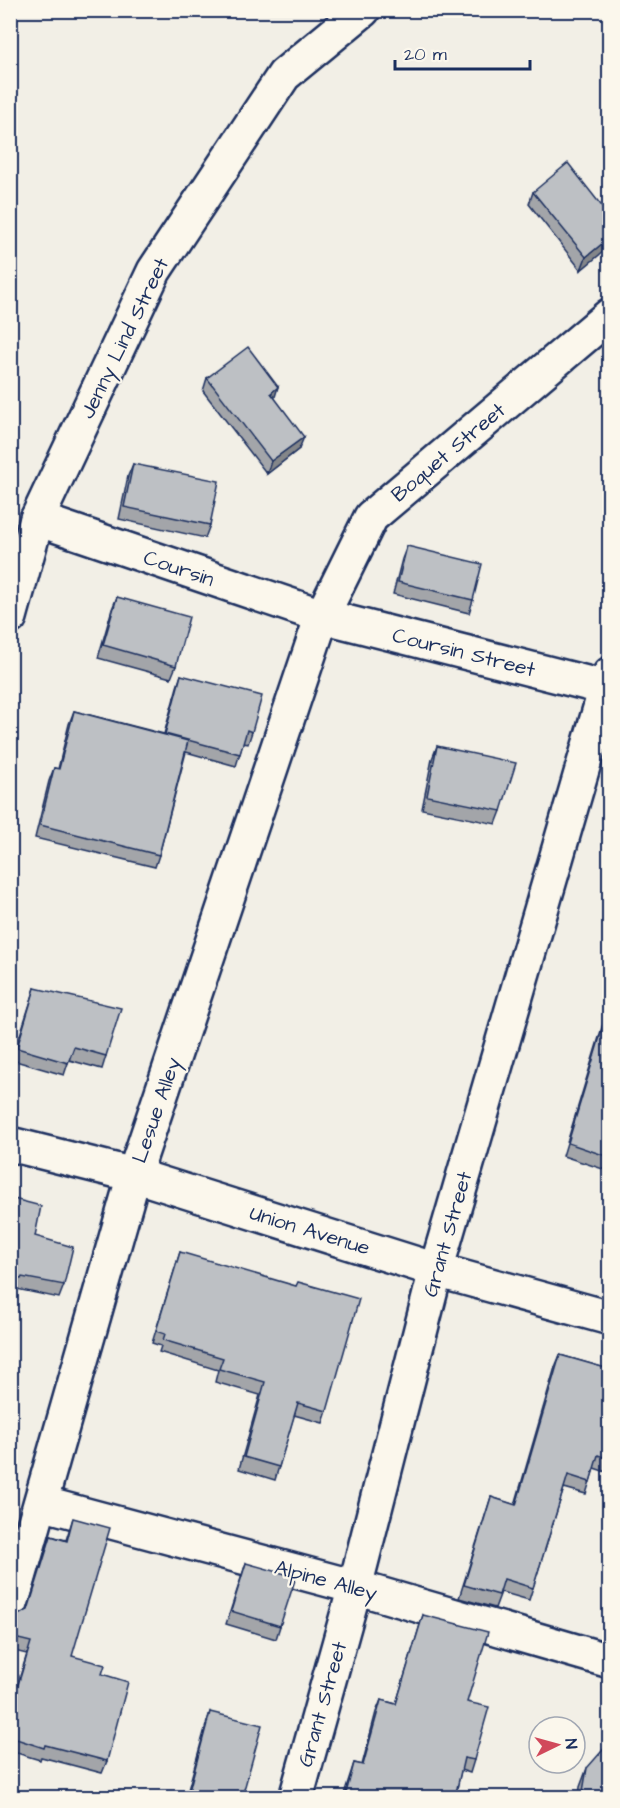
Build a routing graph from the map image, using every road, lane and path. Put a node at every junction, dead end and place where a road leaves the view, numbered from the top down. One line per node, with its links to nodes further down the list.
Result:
1 (363, 10): 3 (street, Jenny Lind Street)
2 (609, 315): 4 (street, Boquet Street)
3 (37, 519): 4 (street, Coursin); 5 (street, Jenny Lind Street)
4 (322, 616): 6 (street, Coursin Street); 8 (street, Lesue Alley)
5 (10, 617)
6 (608, 681): 9 (street, Grant Street)
7 (10, 1144): 8 (street, Union Avenue)
8 (134, 1175): 9 (street, Union Avenue); 11 (street, Lesue Alley)
9 (436, 1270): 10 (street, Union Avenue); 12 (street, Grant Street)
10 (609, 1318)
11 (41, 1503): 12 (street, Alpine Alley); 13 (street, Lesue Alley)
12 (355, 1587): 14 (street, Alpine Alley); 15 (street, Grant Street)
13 (10, 1610)
14 (609, 1661)
15 (296, 1797)

